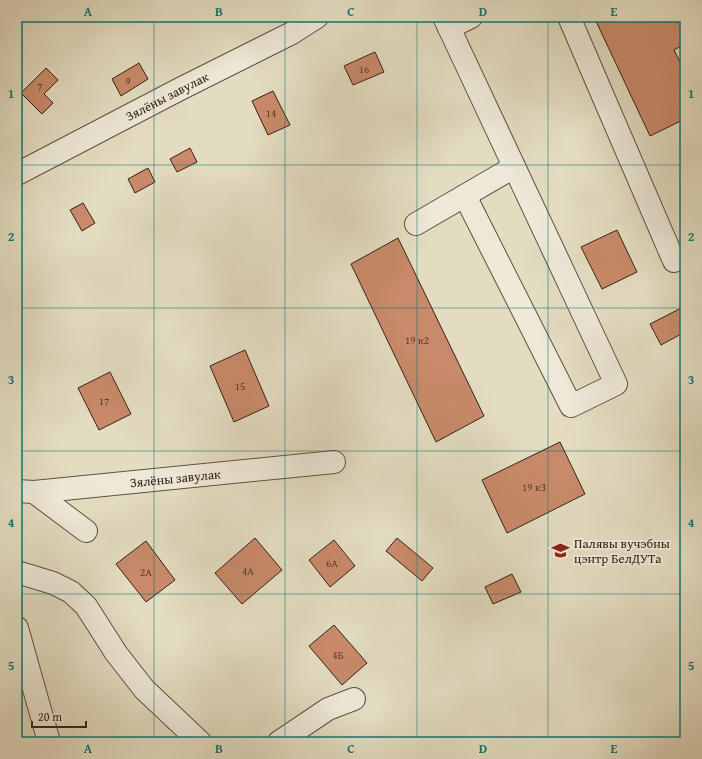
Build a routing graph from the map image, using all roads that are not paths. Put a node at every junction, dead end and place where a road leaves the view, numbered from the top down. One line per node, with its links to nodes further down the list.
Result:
1 (317, 17): 6 (street, Зялёны завулак)
2 (471, 17): 4 (street)
3 (569, 17): 9 (street)
4 (446, 22): 5 (street)
5 (514, 167): 7 (street); 7 (street)
6 (17, 174)
7 (465, 196): 8 (street)
8 (416, 224)
9 (674, 261)
10 (334, 462): 11 (street, Зялёны завулак)
11 (25, 492): 12 (street)
12 (86, 530)
13 (17, 572): 17 (street)
14 (17, 628): 16 (street)
15 (354, 699): 18 (street)
16 (50, 742)
17 (200, 742)
18 (279, 742)

